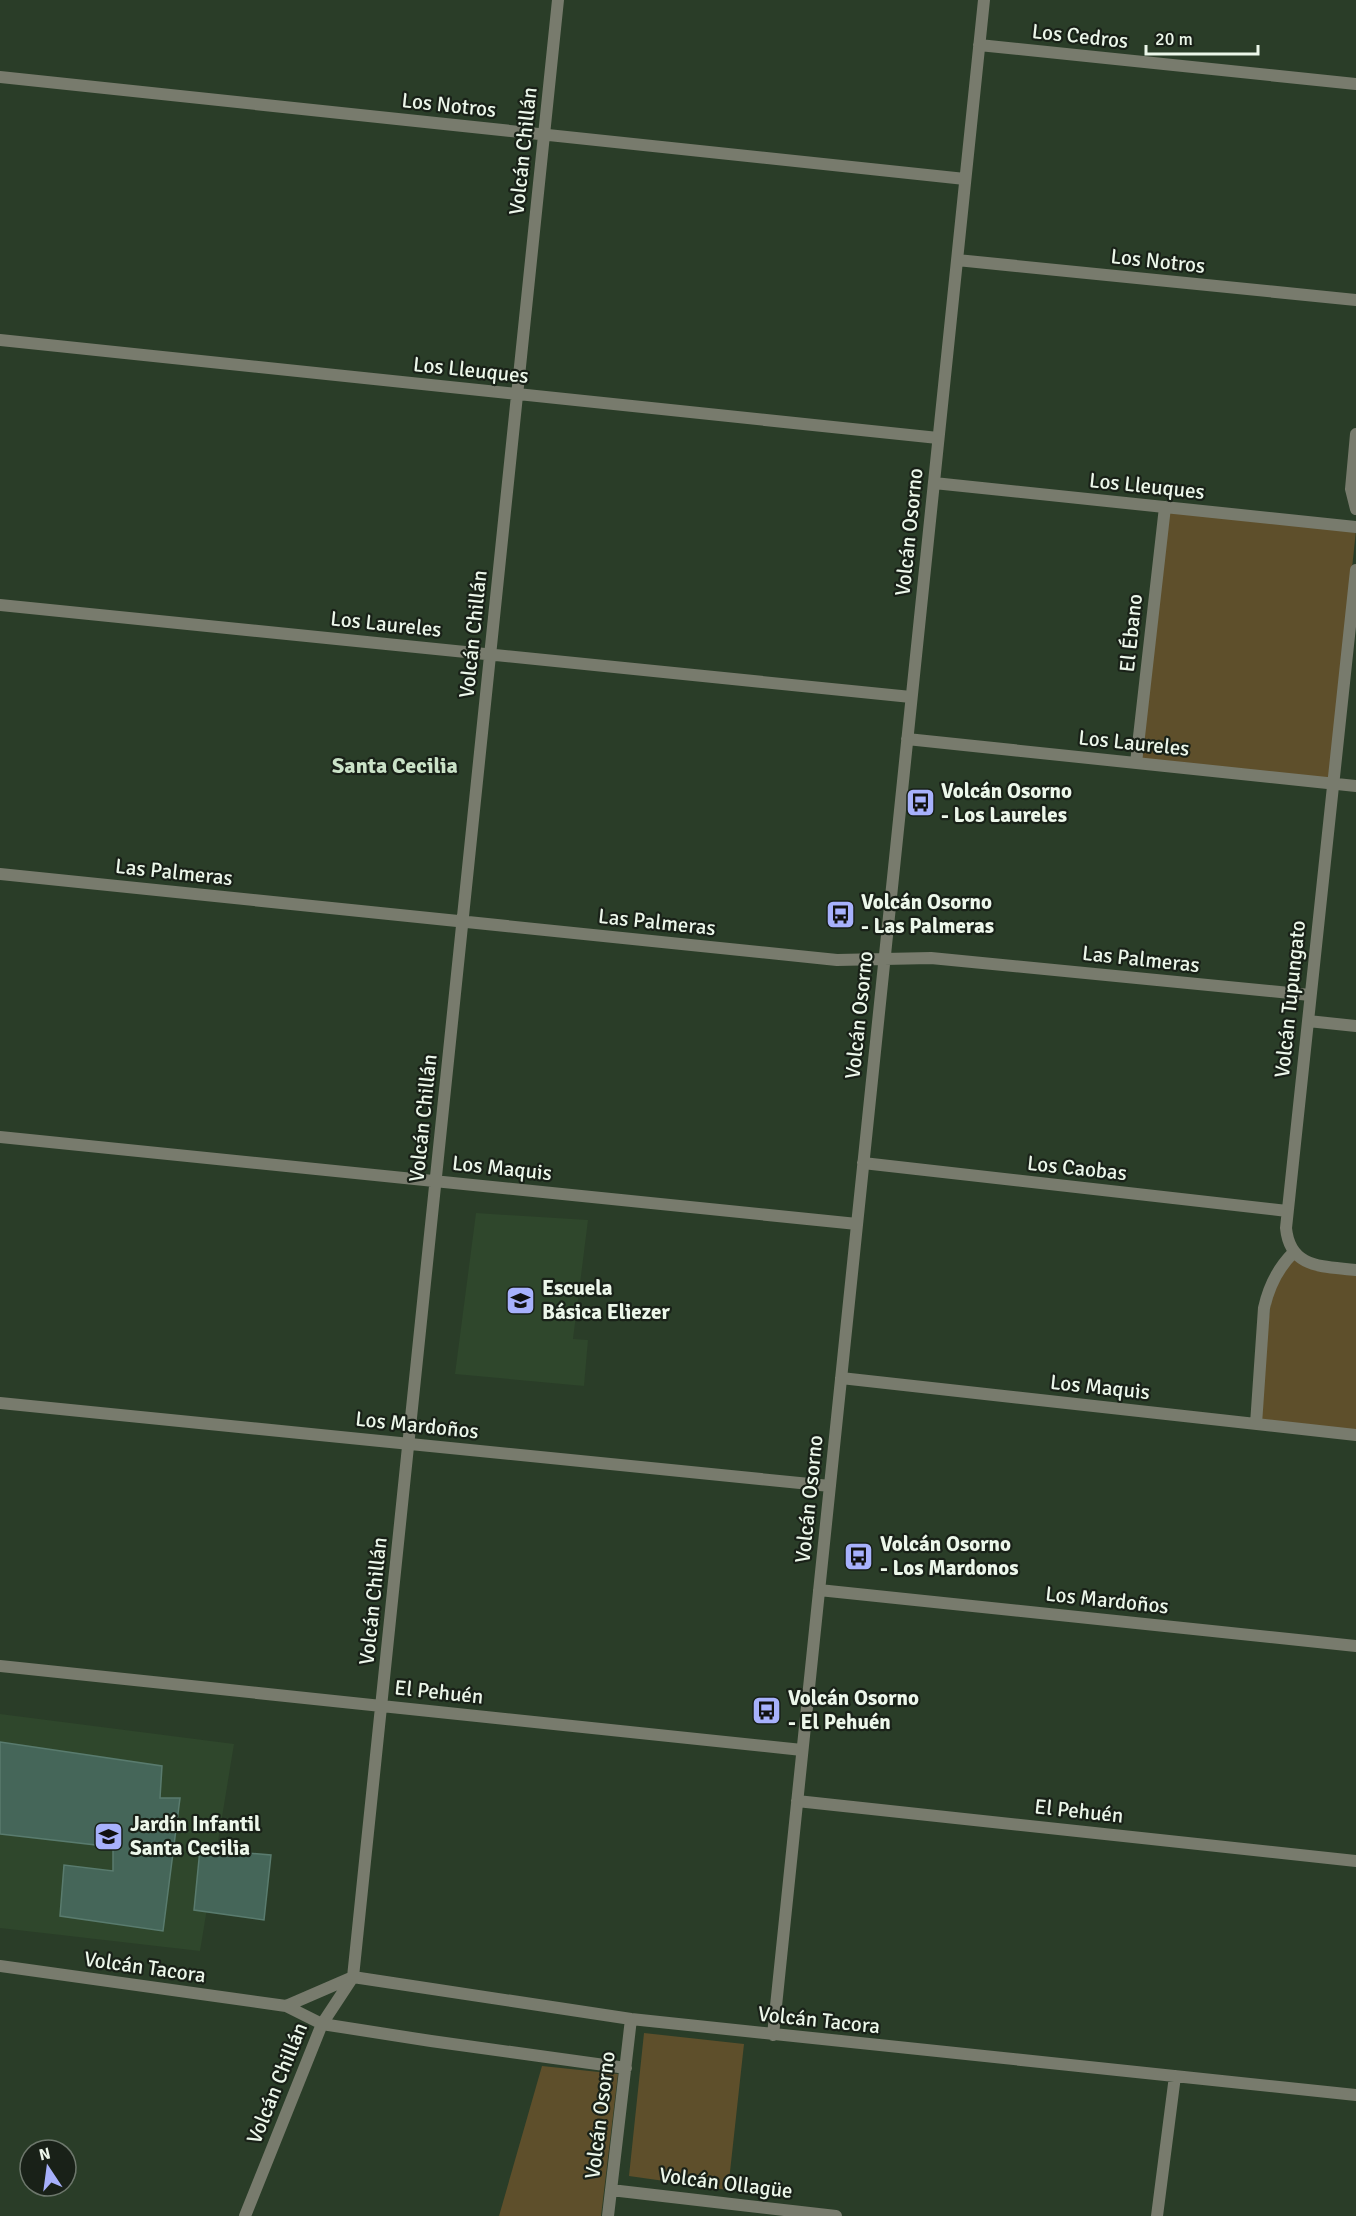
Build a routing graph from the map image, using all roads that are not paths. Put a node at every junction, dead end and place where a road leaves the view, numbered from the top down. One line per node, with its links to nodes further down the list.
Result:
1 (558, 0): 6 (street, Volcán Chillán)
2 (984, 0): 3 (street, Volcán Osorno)
3 (979, 45): 5 (street, Los Cedros); 7 (street, Volcán Osorno)
4 (0, 77): 6 (street, Los Notros)
5 (1356, 84)
6 (544, 134): 7 (street, Los Notros); 11 (street, Volcán Chillán)
7 (965, 179): 8 (street, Volcán Osorno)
8 (957, 260): 9 (street, Los Notros); 13 (street, Volcán Osorno)
9 (1356, 300)
10 (0, 340): 11 (street, Los Lleuques)
11 (517, 394): 13 (street, Los Lleuques); 20 (street, Volcán Chillán)
12 (1356, 434): 16 (street)
13 (938, 438): 14 (street, Volcán Osorno)
14 (933, 483): 15 (street, Los Lleuques); 21 (street, Volcán Osorno)
15 (1165, 507): 17 (street, Los Lleuques); 23 (street, El Ébano)
16 (1356, 510)
17 (1356, 527)
18 (1356, 570): 24 (street, Volcán Tupungato)
19 (0, 605): 20 (street, Los Laureles)
20 (490, 655): 21 (street, Los Laureles); 27 (street, Volcán Chillán)
21 (911, 697): 22 (street, Volcán Osorno)
22 (907, 739): 23 (street, Los Laureles); 28 (street, Volcán Osorno)
23 (1136, 763): 24 (street, Los Laureles)
24 (1333, 784): 25 (street, Los Laureles); 29 (street, Volcán Tupungato)
25 (1356, 786)
26 (0, 873): 27 (street, Las Palmeras)
27 (462, 921): 28 (street, Las Palmeras); 34 (street, Volcán Chillán)
28 (884, 959): 29 (street, Las Palmeras); 33 (street, Volcán Osorno)
29 (1311, 995): 30 (street, Volcán Tupungato)
30 (1308, 1021): 31 (street); 35 (street, Volcán Tupungato)
31 (1356, 1026)
32 (0, 1137): 34 (street, Los Maquis)
33 (863, 1163): 35 (street, Los Caobas); 36 (street, Volcán Osorno)
34 (436, 1181): 36 (street, Los Maquis); 43 (street, Volcán Chillán)
35 (1287, 1210): 37 (street, Volcán Tupungato)
36 (857, 1224): 39 (street, Volcán Osorno)
37 (1293, 1253): 38 (street); 41 (street)
38 (1356, 1270)
39 (841, 1378): 41 (street, Los Maquis); 44 (street, Volcán Osorno)
40 (0, 1403): 43 (street, Los Mardoños)
41 (1256, 1424): 42 (street, Los Maquis)
42 (1356, 1435)
43 (409, 1444): 44 (street, Los Mardoños); 48 (street, Volcán Chillán)
44 (830, 1486): 45 (street, Volcán Osorno)
45 (819, 1590): 46 (street, Los Mardoños); 49 (street, Volcán Osorno)
46 (1356, 1646)
47 (0, 1666): 48 (street, El Pehuén)
48 (381, 1706): 49 (street, El Pehuén); 53 (street, Volcán Chillán)
49 (802, 1750): 50 (street, Volcán Osorno)
50 (797, 1801): 51 (street, El Pehuén); 57 (street, Volcán Osorno)
51 (1356, 1861)
52 (0, 1966): 54 (street, Volcán Tacora)
53 (353, 1977): 54 (street); 55 (street, Volcán Tacora); 56 (street, Volcán Chillán)
54 (286, 2006): 56 (street, Volcán Tacora)
55 (631, 2019): 57 (street, Volcán Tacora); 58 (street, Volcán Osorno)
56 (322, 2024): 58 (street, Volcán Tacora); 62 (street, Volcán Chillán)
57 (773, 2035): 59 (street, Volcán Tacora)
58 (626, 2068): 61 (street, Volcán Osorno)
59 (1174, 2076): 60 (street, Volcán Tacora); 65 (street)
60 (1356, 2095)
61 (611, 2190): 63 (street, Volcán Osorno); 64 (street, Volcán Ollagüe)
62 (245, 2216)
63 (608, 2216)
64 (836, 2216)
65 (1157, 2216)

